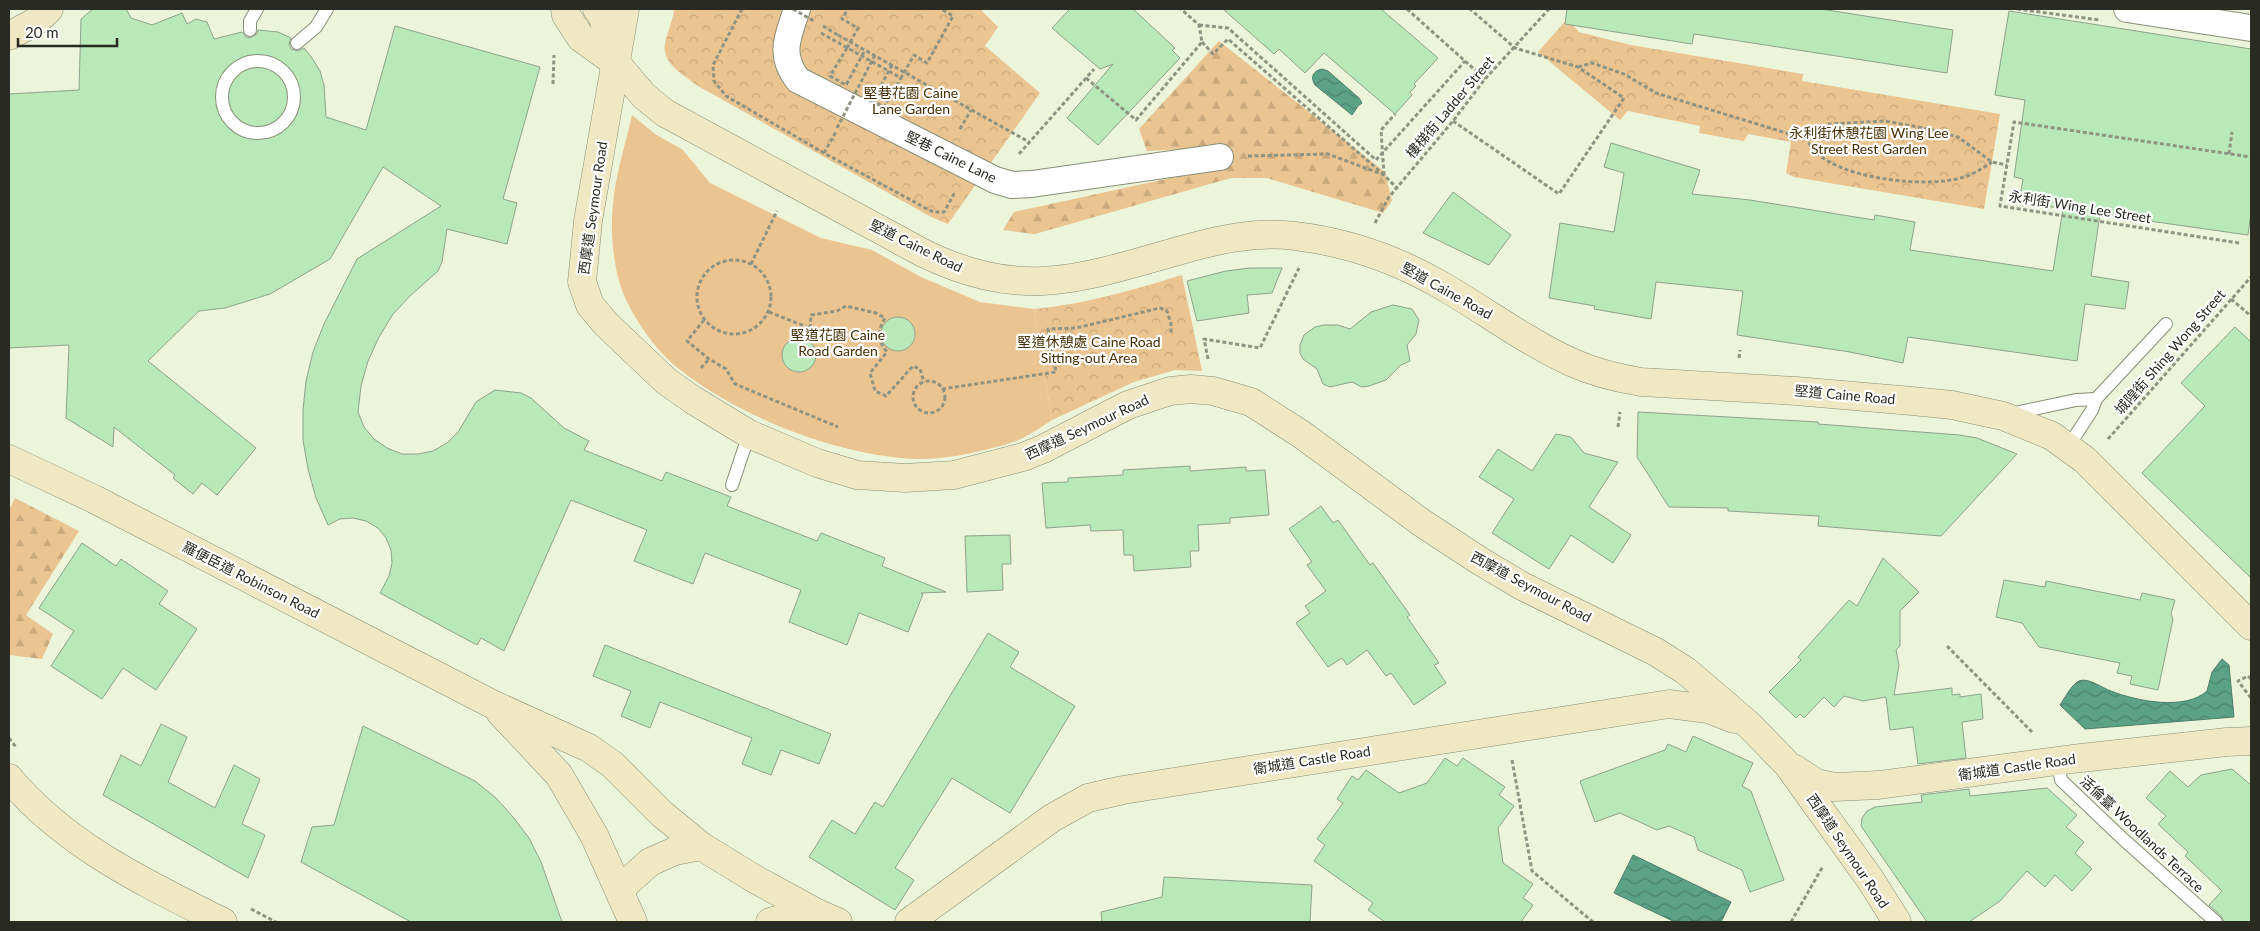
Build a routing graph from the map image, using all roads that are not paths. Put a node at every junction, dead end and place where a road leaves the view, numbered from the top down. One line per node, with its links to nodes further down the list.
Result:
1 (49, 9): 12 (street)
2 (257, 9): 11 (lane)
3 (327, 9): 13 (lane)
4 (565, 9): 14 (street)
5 (597, 9): 14 (street)
6 (625, 9): 14 (street, 西摩道 Seymour Road)
7 (2127, 9): 9 (street)
8 (795, 12): 16 (street, 堅巷 Caine Lane)
9 (2225, 16): 10 (street)
10 (2251, 28)
11 (250, 30)
12 (9, 36)
13 (297, 43)
14 (617, 64): 19 (street, 堅道 Caine Road); 20 (street, 西摩道 Seymour Road)
15 (277, 128): 15 (lane)
16 (1220, 157)
17 (2166, 324): 18 (lane)
18 (2096, 399): 19 (lane); 21 (lane)
19 (2003, 416): 21 (street, 堅道 Caine Road)
20 (749, 434): 23 (lane); 26 (street, 西摩道 Seymour Road)
21 (2068, 447): 24 (street, 堅道 Caine Road)
22 (9, 459): 25 (street, 羅便臣道 Robinson Road)
23 (732, 485)
24 (2251, 626)
25 (492, 704): 31 (street, 羅便臣道 Robinson Road); 32 (street, 羅便臣道 Robinson Road)
26 (1749, 726): 29 (street, 西摩道 Seymour Road); 37 (street, 衛城道 Castle Road)
27 (2251, 741): 28 (street, 衛城道 Castle Road)
28 (2058, 761): 29 (street, 衛城道 Castle Road); 39 (lane, 活倫臺 Woodlands Terrace)
29 (1788, 765): 38 (street, 西摩道 Seymour Road)
30 (9, 778): 34 (street)
31 (701, 846): 32 (street); 33 (street, 羅便臣道 Robinson Road)
32 (620, 890): 35 (street, 羅便臣道 Robinson Road)
33 (828, 918): 36 (street)
34 (223, 922)
35 (633, 922)
36 (770, 922)
37 (910, 922)
38 (1897, 922)
39 (2216, 922)

